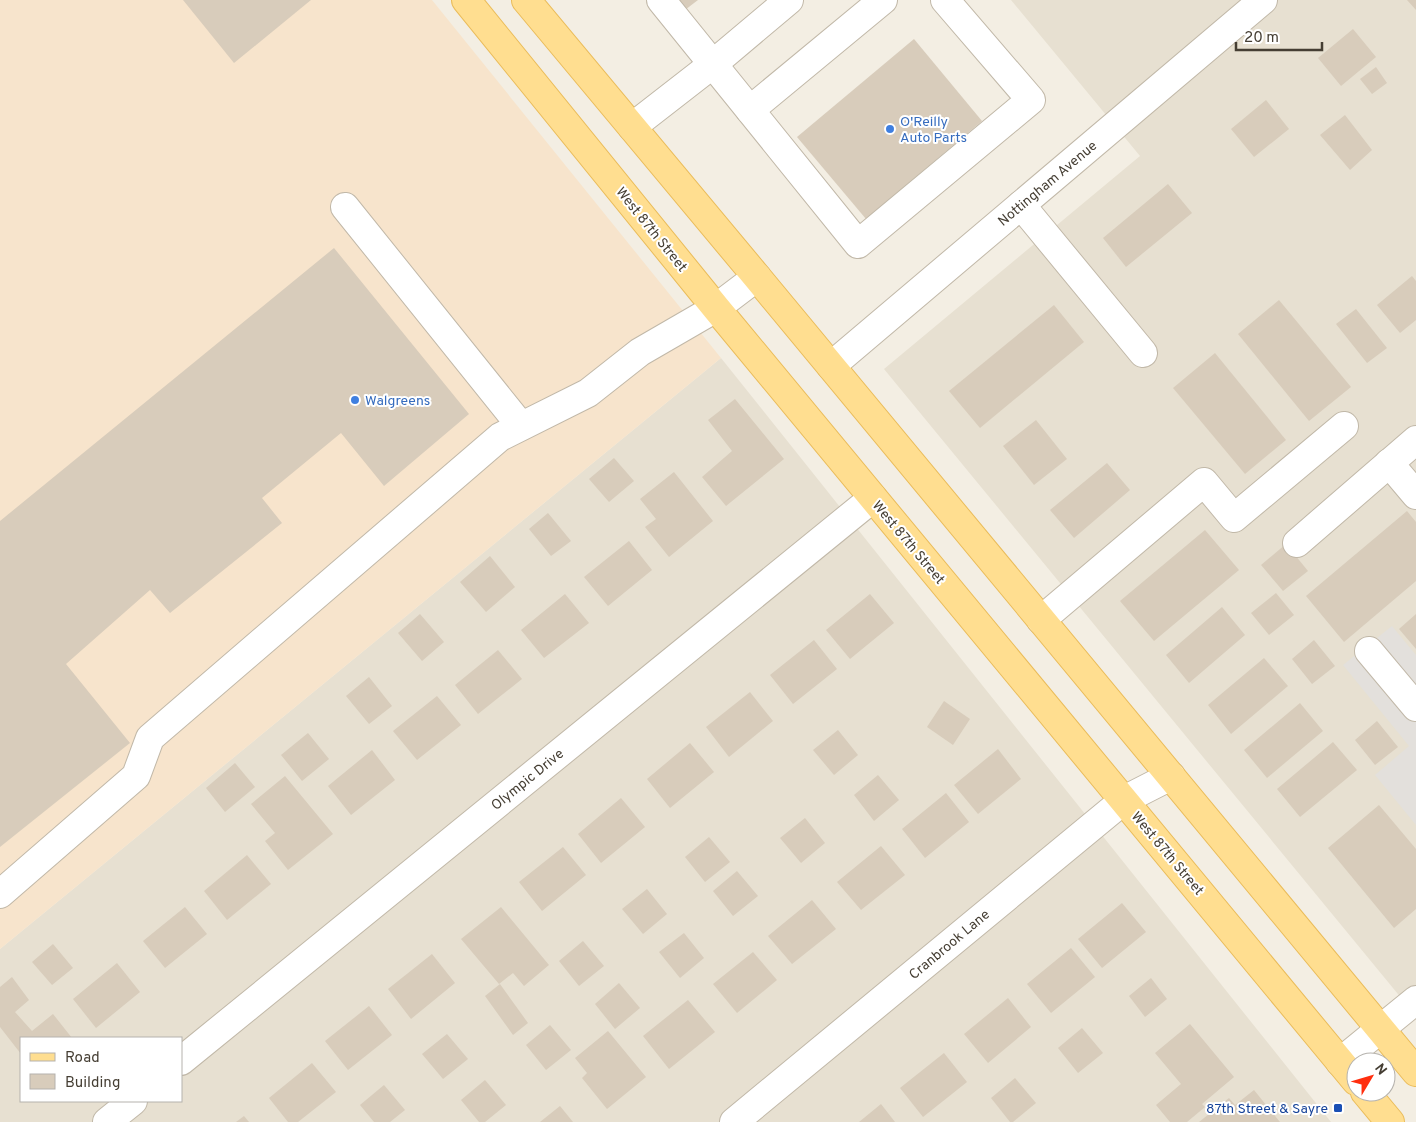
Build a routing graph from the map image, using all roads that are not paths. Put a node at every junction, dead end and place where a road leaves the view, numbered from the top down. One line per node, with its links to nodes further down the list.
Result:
1 (466, 0): 14 (main road, West 87th Street)
2 (526, 0): 10 (main road)
3 (661, 0): 8 (street)
4 (789, 0): 8 (street)
5 (883, 0): 9 (street)
6 (944, 0): 9 (street)
7 (1263, 0): 11 (street, Nottingham Avenue)
8 (712, 64): 9 (street); 10 (street)
9 (750, 110)
10 (632, 127): 13 (main road)
11 (1021, 205): 15 (street); 16 (street, Nottingham Avenue)
12 (345, 208): 17 (street)
13 (757, 277): 14 (street); 16 (main road)
14 (716, 308): 17 (street); 22 (main road, West 87th Street)
15 (1143, 353)
16 (831, 366): 24 (main road)
17 (521, 426): 29 (street)
18 (1344, 426): 24 (street)
19 (1416, 440): 20 (street)
20 (1389, 463): 21 (street); 23 (street)
21 (1416, 495)
22 (873, 498): 28 (main road, West 87th Street); 33 (street, Olympic Drive)
23 (1297, 543)
24 (1041, 620): 27 (main road)
25 (1370, 650): 26 (street)
26 (1416, 707)
27 (1170, 776): 28 (street, Cranbrook Lane); 31 (main road)
28 (1124, 800): 34 (main road, West 87th Street); 39 (street, Cranbrook Lane)
29 (0, 894)
30 (1416, 1000): 31 (street)
31 (1380, 1030): 32 (street); 35 (main road)
32 (1363, 1052)
33 (182, 1060)
34 (1346, 1069)
35 (1416, 1072)
36 (132, 1102): 38 (street)
37 (1373, 1102): 40 (main road)
38 (107, 1122)
39 (734, 1122)
40 (1390, 1122)

